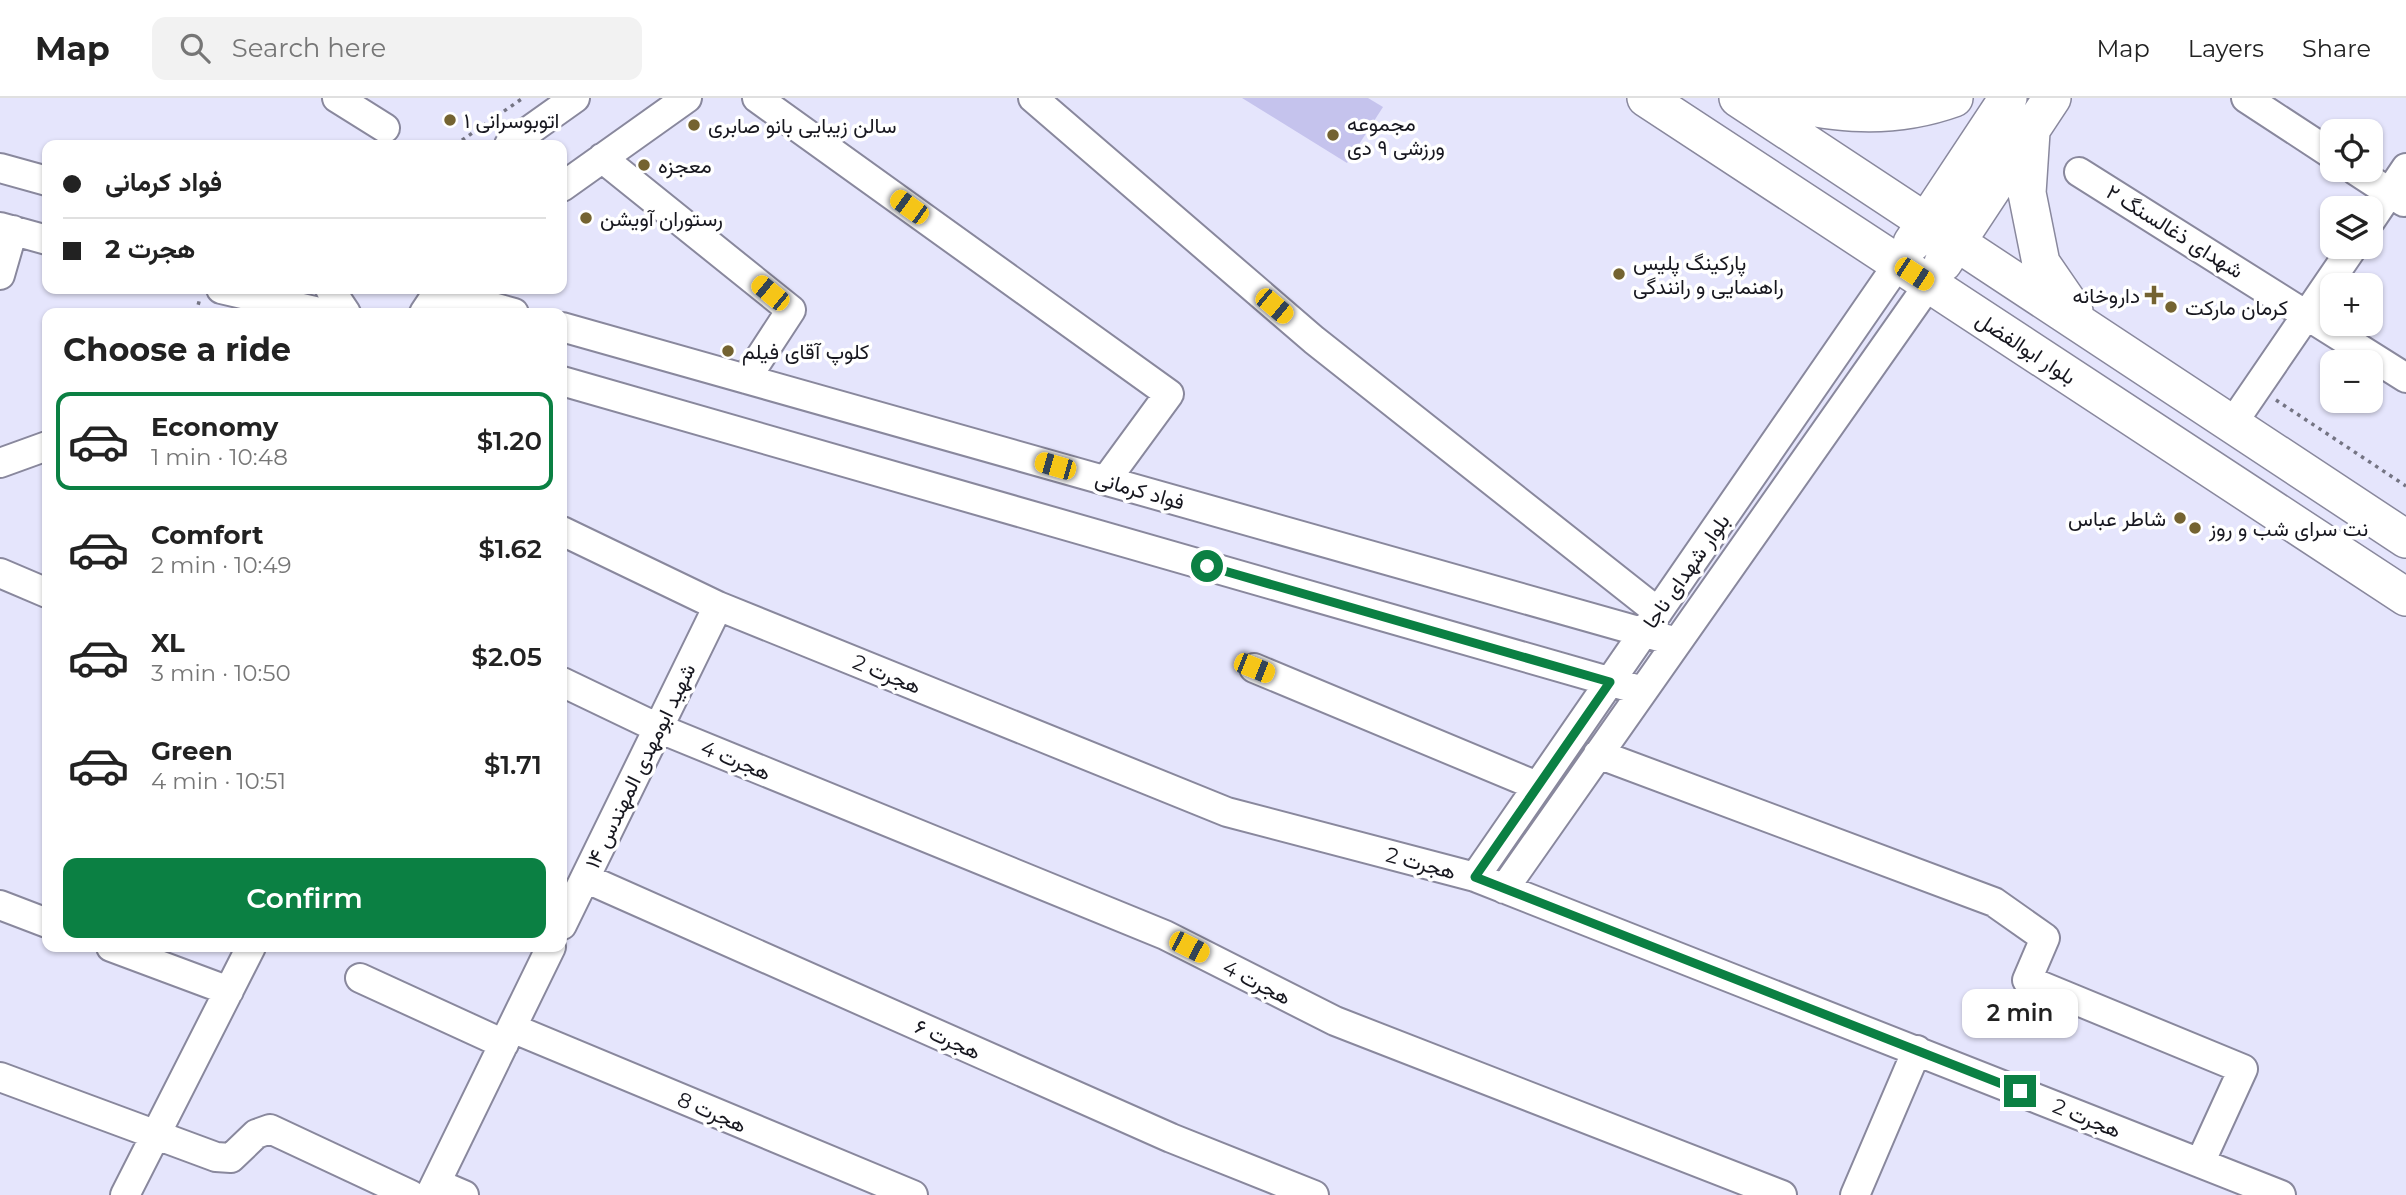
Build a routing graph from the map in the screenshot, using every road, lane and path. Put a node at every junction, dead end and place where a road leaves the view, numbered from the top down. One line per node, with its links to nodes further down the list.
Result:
1 (337, 98): 14 (street)
2 (523, 98): 16 (path)
3 (687, 98): 19 (street)
4 (757, 98): 50 (street)
5 (1033, 98): 58 (street)
6 (1646, 98): 33 (main road, بلوار ابوالفضل)
7 (1738, 98): 28 (main road)
8 (1769, 98): 9 (main road)
9 (1954, 98)
10 (2008, 98): 28 (main road)
11 (2052, 98): 15 (main road)
12 (2246, 98): 18 (street)
13 (565, 102): 17 (street)
14 (385, 128)
15 (2031, 129): 31 (main road); 42 (main road)
16 (462, 140)
17 (516, 140)
18 (2320, 146)
19 (602, 158): 25 (street); 44 (street)
20 (0, 168): 23 (street)
21 (2406, 169): 26 (street)
22 (2079, 172): 40 (street, شهدای ذغالسنگ ۲)
23 (42, 180)
24 (2373, 182): 26 (street)
25 (567, 183)
26 (2398, 198): 27 (street)
27 (2383, 210)
28 (1926, 222): 31 (main road); 33 (main road)
29 (6, 229): 30 (street); 34 (street)
30 (42, 239)
31 (1956, 242): 35 (main road); 42 (main road)
32 (2345, 259): 40 (street)
33 (1898, 264): 35 (main road, بلوار ابوالفضل); 58 (street, بلوار شهدای ناجا)
34 (0, 275)
35 (1929, 284): 56 (main road, بلوار ابوالفضل); 59 (street, بلوار شهدای ناجا)
36 (242, 294): 38 (street)
37 (434, 298): 39 (street)
38 (302, 308)
39 (487, 308)
40 (2308, 313): 43 (street, شهدای ذغالسنگ ۲); 46 (street)
41 (567, 328): 44 (street, فواد کرمانی)
42 (2087, 328): 47 (main road)
43 (2406, 378)
44 (746, 379): 50 (street, فواد کرمانی)
45 (567, 382): 61 (street)
46 (2257, 388): 47 (street); 51 (path)
47 (2232, 424): 53 (main road)
48 (42, 448): 49 (street)
49 (0, 463)
50 (1106, 480): 58 (street, فواد کرمانی)
51 (2406, 486)
52 (567, 533): 57 (street, هجرت 2)
53 (2406, 538)
54 (0, 573): 55 (street)
55 (42, 591)
56 (2406, 597)
57 (718, 606): 64 (street, شهید ابومهدی المهندس ۱۴); 67 (street, هجرت 2)
58 (1651, 622): 59 (street, فواد کرمانی); 61 (street, بلوار شهدای ناجا)
59 (1677, 642): 63 (street, بلوار شهدای ناجا)
60 (1254, 668): 66 (street)
61 (1610, 682): 63 (street); 66 (street, بلوار شهدای ناجا)
62 (567, 684): 64 (street, هجرت 4)
63 (1643, 691): 65 (street, بلوار شهدای ناجا)
64 (658, 729): 68 (street, شهید ابومهدی المهندس ۱۴); 88 (street, هجرت 4)
65 (1598, 754): 69 (street, بلوار شهدای ناجا); 82 (street)
66 (1537, 786): 67 (street, بلوار شهدای ناجا)
67 (1475, 877): 69 (street, هجرت 2)
68 (575, 887): 71 (street, شهید ابومهدی المهندس ۱۴); 87 (street, هجرت ۶)
69 (1504, 889): 79 (street, هجرت 2)
70 (0, 905): 72 (street)
71 (567, 910)
72 (42, 921)
73 (124, 952): 77 (street)
74 (248, 952): 77 (street)
75 (549, 952): 78 (street)
76 (360, 978): 78 (street, هجرت 8)
77 (229, 991): 81 (street)
78 (508, 1036): 83 (street); 86 (street, هجرت 8)
79 (1917, 1050): 82 (street, هجرت 2); 89 (street)
80 (0, 1077): 81 (street)
81 (156, 1135): 83 (street); 84 (street)
82 (2200, 1163): 90 (street, هجرت 2)
83 (426, 1191): 85 (street)
84 (125, 1195)
85 (464, 1195)
86 (913, 1195)
87 (1314, 1195)
88 (1783, 1195)
89 (1855, 1195)
90 (2281, 1195)

